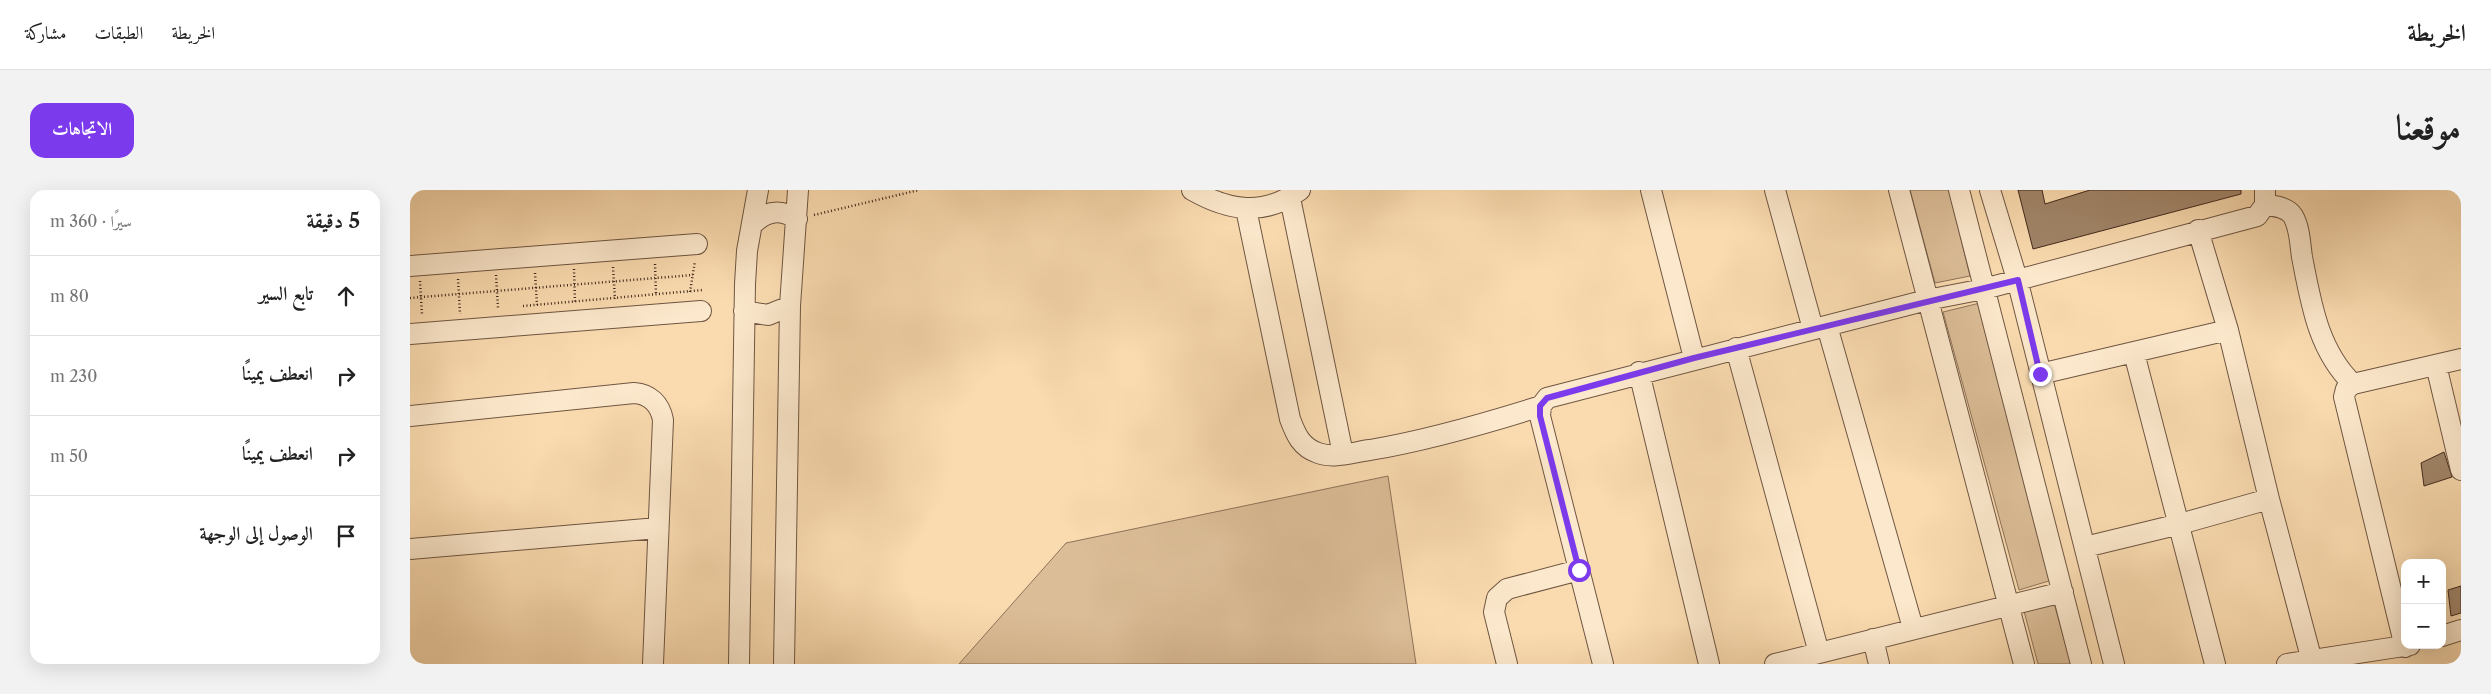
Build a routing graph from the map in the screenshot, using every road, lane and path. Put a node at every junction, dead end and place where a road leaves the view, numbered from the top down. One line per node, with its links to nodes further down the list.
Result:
1 (758, 190): 14 (street)
2 (798, 190): 13 (street)
3 (920, 190): 13 (path)
4 (1192, 190): 12 (street)
5 (1651, 190): 55 (street)
6 (1775, 190): 50 (street)
7 (1899, 190): 38 (street)
8 (1959, 190): 30 (street)
9 (1990, 190): 26 (street)
10 (1295, 194): 12 (street); 63 (street)
11 (2265, 197): 15 (street); 60 (street)
12 (1246, 209): 63 (street)
13 (797, 219): 14 (street); 40 (street)
14 (753, 224): 45 (street)
15 (2198, 230): 26 (street); 51 (street)
16 (612, 251): 17 (street); 18 (street); 27 (path)
17 (696, 251): 24 (path)
18 (534, 257): 20 (street); 29 (path)
19 (655, 260): 25 (path)
20 (457, 263): 22 (street); 34 (path)
21 (574, 267): 28 (path)
22 (415, 273): 36 (path)
23 (496, 273): 32 (path)
24 (693, 275): 25 (path); 33 (path)
25 (656, 278): 27 (path); 35 (path)
26 (2018, 280): 30 (street); 59 (street)
27 (614, 281): 28 (path); 42 (path)
28 (574, 285): 29 (path); 39 (path)
29 (536, 288): 32 (path); 48 (path)
30 (1984, 289): 38 (street); 71 (street)
31 (703, 290): 33 (path)
32 (498, 291): 34 (path); 43 (path)
33 (690, 292): 35 (path)
34 (459, 294): 36 (path); 49 (path)
35 (656, 295): 42 (path)
36 (421, 297): 37 (path); 47 (path)
37 (410, 298)
38 (1927, 300): 50 (street); 72 (street)
39 (575, 302): 42 (path); 48 (path)
40 (790, 306): 45 (street); 83 (street)
41 (518, 307): 48 (path)
42 (616, 308): 44 (street); 48 (street)
43 (489, 309)
44 (700, 311)
45 (744, 311): 82 (street)
46 (451, 312): 49 (path)
47 (416, 315)
48 (538, 315): 49 (street)
49 (461, 321): 52 (street)
50 (1820, 328): 53 (street); 74 (street)
51 (2228, 330): 54 (street); 65 (street)
52 (410, 334)
53 (1736, 348): 55 (street); 79 (street)
54 (2134, 352): 59 (street); 66 (street)
55 (1694, 358): 58 (street)
56 (2461, 360): 57 (street)
57 (2436, 365): 60 (street); 64 (street)
58 (1639, 372): 61 (street); 86 (street)
59 (2040, 374): 68 (street)
60 (2352, 384): 73 (street)
61 (1540, 406): 63 (street); 70 (street)
62 (410, 416): 67 (street)
63 (1343, 454)
64 (2461, 470)
65 (2269, 499): 66 (street); 80 (street)
66 (2180, 524): 68 (street); 92 (street)
67 (658, 528): 69 (street); 81 (street)
68 (2085, 547): 91 (street)
69 (410, 549)
70 (1579, 570): 84 (street); 85 (street)
71 (2063, 592): 72 (street); 90 (street)
72 (2009, 605): 74 (street); 89 (street)
73 (2401, 623)
74 (1913, 628): 77 (street)
75 (2461, 630): 76 (street)
76 (2446, 635)
77 (1873, 639): 79 (street); 88 (street)
78 (2401, 647): 80 (street)
79 (1819, 653): 87 (street)
80 (2312, 661): 93 (street)
81 (650, 664)
82 (739, 664)
83 (784, 664)
84 (1507, 664)
85 (1603, 664)
86 (1709, 664)
87 (1775, 664)
88 (1879, 664)
89 (2024, 664)
90 (2082, 664)
91 (2114, 664)
92 (2215, 664)
93 (2287, 664)

